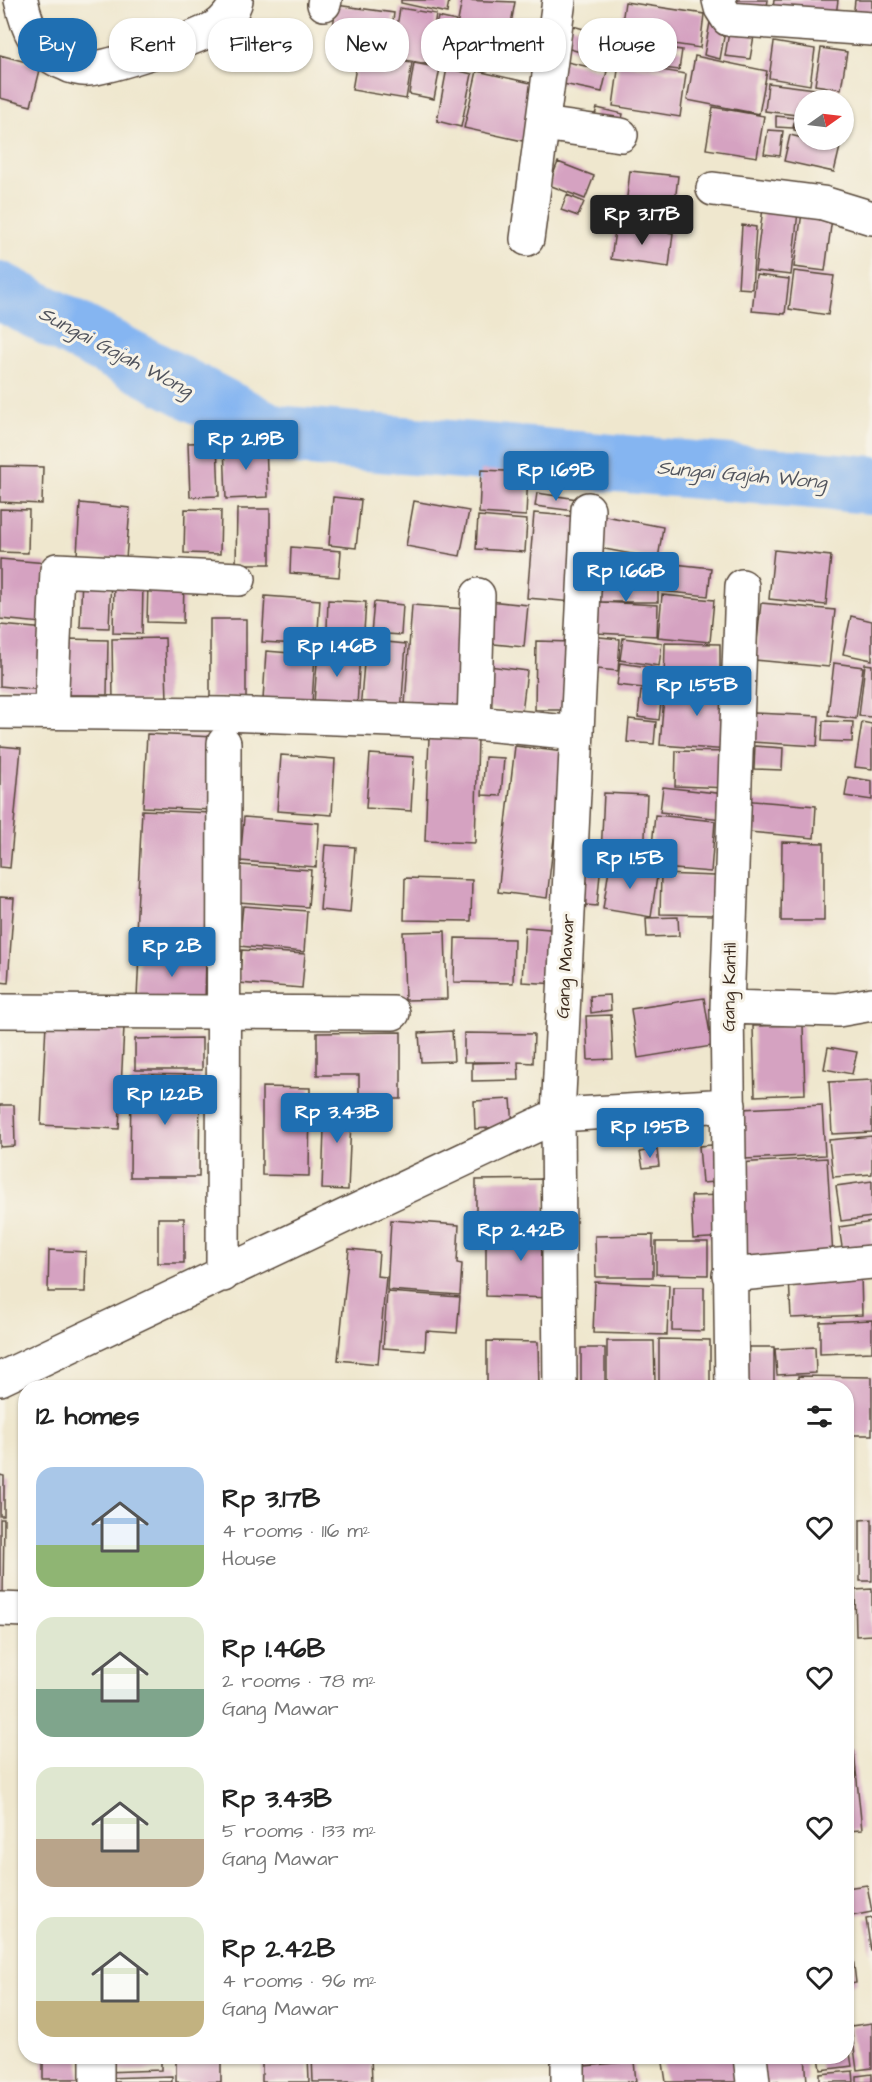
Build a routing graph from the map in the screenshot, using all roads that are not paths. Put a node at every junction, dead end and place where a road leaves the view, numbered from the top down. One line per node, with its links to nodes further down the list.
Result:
1 (21, 0): 2 (street)
2 (236, 0)
3 (560, 0): 6 (street)
4 (719, 0): 5 (street)
5 (872, 29)
6 (543, 124): 7 (street); 10 (street)
7 (621, 135)
8 (713, 189): 9 (street)
9 (872, 218)
10 (526, 239)
11 (588, 509): 18 (street, Gang Mawar)
12 (239, 579): 16 (street)
13 (742, 586): 21 (street, Gang Kantil)
14 (478, 595): 17 (street)
15 (0, 711): 16 (street)
16 (51, 712): 17 (street)
17 (474, 723): 18 (street)
18 (577, 734): 26 (street, Gang Mawar)
19 (224, 743): 22 (street)
20 (872, 1004): 21 (street)
21 (728, 1007): 25 (street, Gang Kantil)
22 (223, 1010): 23 (street); 24 (street); 28 (street)
23 (0, 1011)
24 (393, 1013)
25 (729, 1105): 26 (street); 29 (street, Gang Kantil)
26 (558, 1115): 28 (street); 31 (street, Gang Mawar)
27 (872, 1262): 29 (street)
28 (223, 1275): 30 (street)
29 (729, 1275): 32 (street, Gang Kantil)
30 (0, 1379)
31 (560, 1380)
32 (732, 1380)
33 (0, 1609): 34 (street)
34 (18, 1610)
35 (97, 2064): 38 (street)
36 (568, 2064): 39 (street)
37 (751, 2064): 40 (street)
38 (98, 2082)
39 (568, 2082)
40 (753, 2082)

